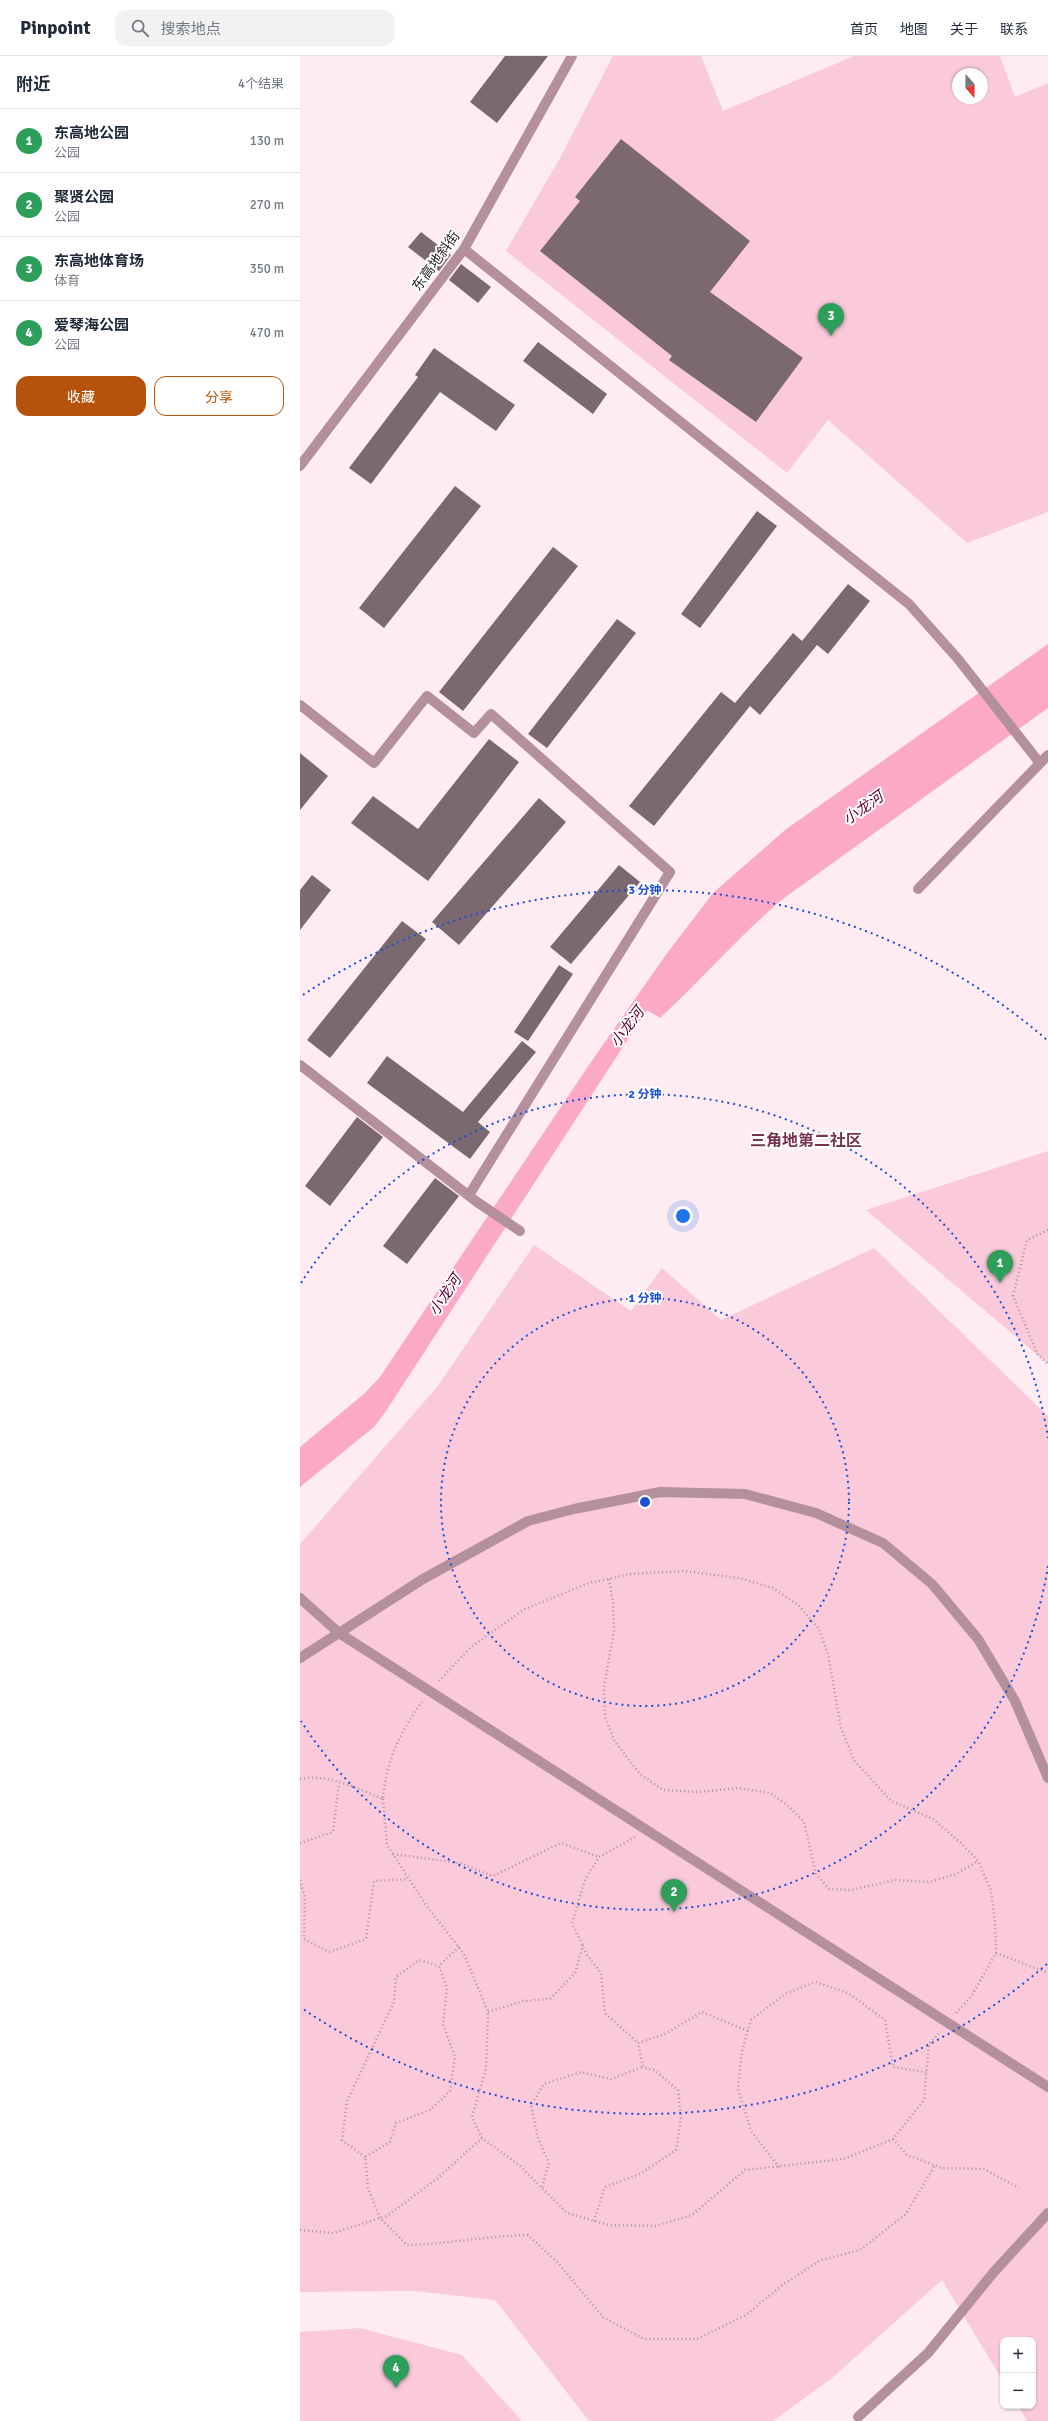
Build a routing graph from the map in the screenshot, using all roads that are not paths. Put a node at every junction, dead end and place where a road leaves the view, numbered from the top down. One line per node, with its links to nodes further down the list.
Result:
1 (572, 56): 2 (street, 东高地斜街)
2 (464, 249): 3 (street, 东高地斜街); 6 (street)
3 (300, 466)
4 (300, 705): 9 (street)
5 (1048, 755): 6 (street)
6 (1039, 762): 7 (street)
7 (918, 889)
8 (300, 1065): 9 (street)
9 (469, 1194): 10 (street)
10 (520, 1231)
11 (300, 1598): 12 (street)
12 (339, 1632): 13 (street); 14 (street); 15 (street)
13 (300, 1658)
14 (1048, 1778)
15 (1048, 2087)
16 (1048, 2213): 17 (street)
17 (858, 2417)

